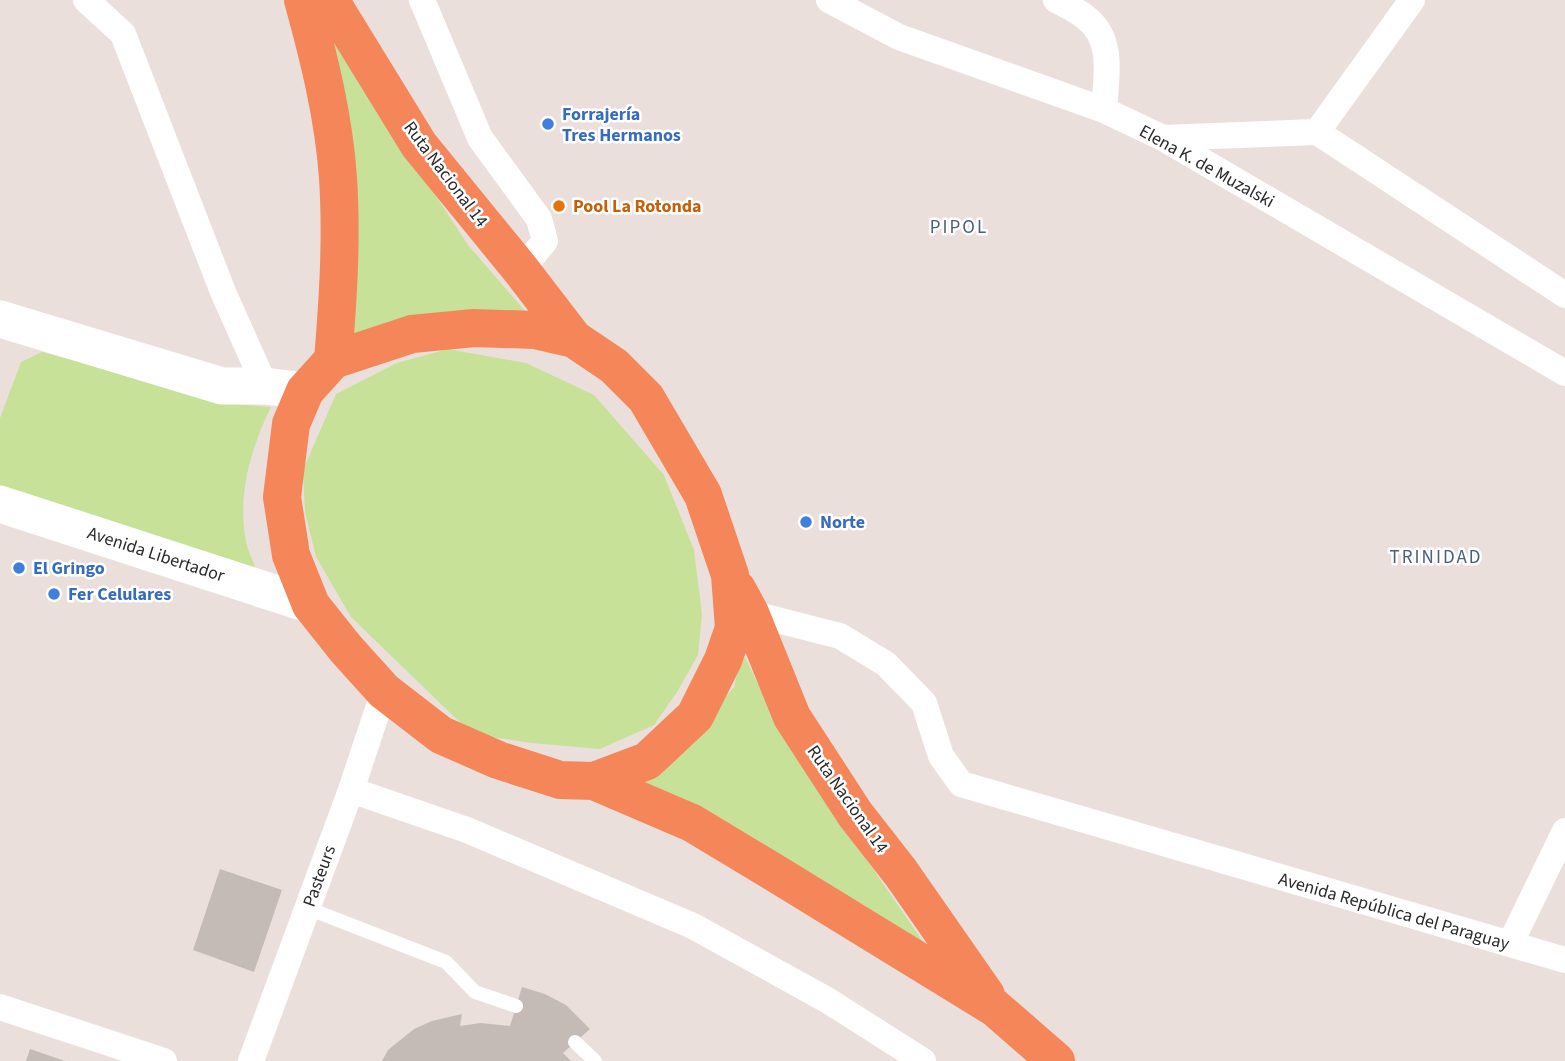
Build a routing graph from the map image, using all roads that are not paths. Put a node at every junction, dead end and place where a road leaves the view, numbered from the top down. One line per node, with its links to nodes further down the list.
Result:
1 (86, 0): 17 (street)
2 (303, 0): 15 (highway)
3 (330, 0): 11 (highway, Ruta Nacional 14)
4 (422, 0): 11 (street)
5 (829, 0): 8 (street, Elena K. de Muzalski)
6 (1056, 0): 8 (street)
7 (1412, 0): 9 (street)
8 (1104, 110): 10 (street, Elena K. de Muzalski)
9 (1317, 132): 10 (street); 12 (street)
10 (1163, 138): 16 (street, Elena K. de Muzalski)
11 (521, 270): 14 (highway, Ruta Nacional 14)
12 (1565, 295)
13 (0, 319): 17 (main road)
14 (574, 339): 15 (highway, Ruta Nacional 14); 20 (highway, Ruta Nacional 14)
15 (333, 360): 18 (highway, Ruta Nacional 14)
16 (1565, 373)
17 (265, 386): 18 (main road)
18 (305, 391): 21 (highway, Ruta Nacional 14)
19 (0, 504): 21 (main road, Avenida Libertador)
20 (730, 575): 22 (highway, Ruta Nacional 14); 24 (highway, Ruta Nacional 14)
21 (311, 605): 23 (highway, Ruta Nacional 14)
22 (750, 613): 28 (street, Avenida República del Paraguay); 32 (highway, Ruta Nacional 14)
23 (384, 691): 24 (highway, Ruta Nacional 14); 25 (street, Pasteurs)
24 (594, 781): 32 (highway, Ruta Nacional 14)
25 (351, 790): 27 (street, Pasteurs); 34 (street)
26 (1565, 831): 28 (street)
27 (307, 908): 30 (lane); 36 (street, Pasteurs)
28 (1510, 944): 29 (street, Avenida República del Paraguay)
29 (1565, 960)
30 (516, 1006)
31 (0, 1007): 35 (street)
32 (995, 1008): 39 (highway, Ruta Nacional 14)
33 (575, 1042): 37 (lane)
34 (896, 1053): 38 (street)
35 (164, 1061)
36 (251, 1061)
37 (595, 1061)
38 (923, 1061)
39 (1056, 1061)

